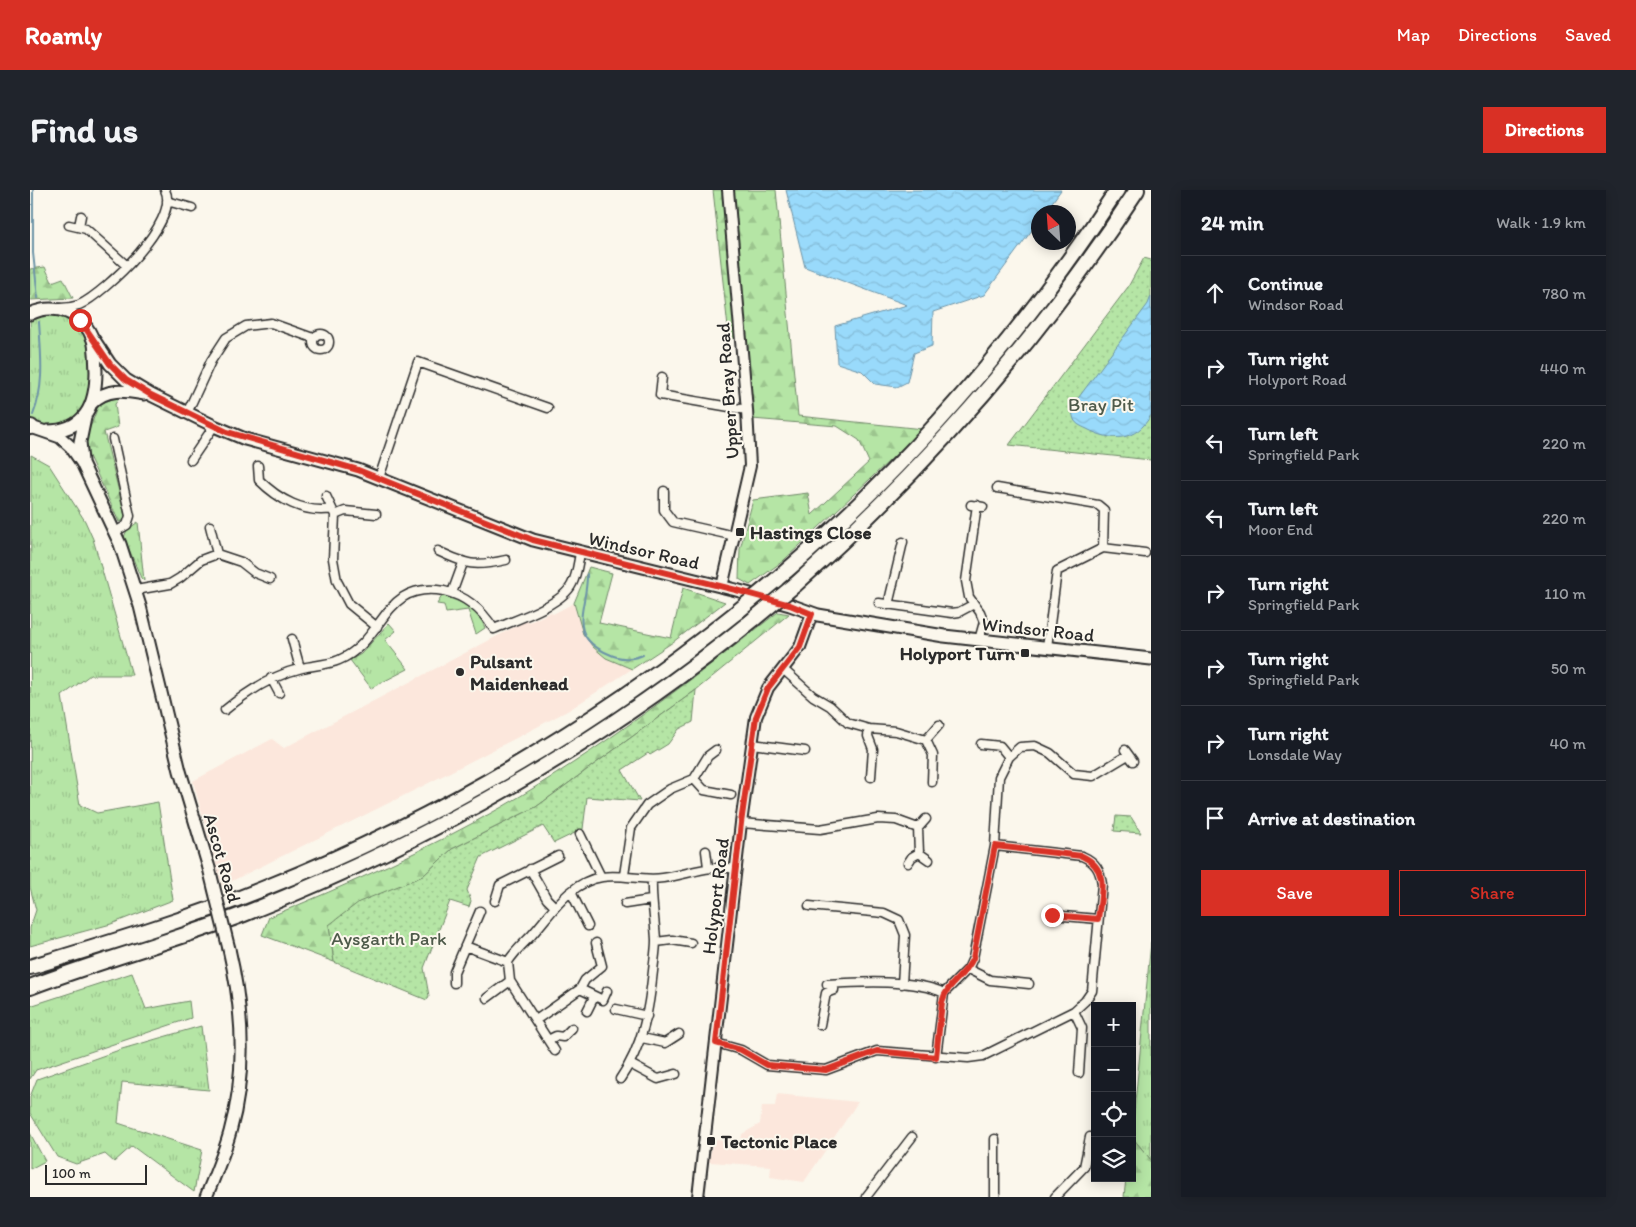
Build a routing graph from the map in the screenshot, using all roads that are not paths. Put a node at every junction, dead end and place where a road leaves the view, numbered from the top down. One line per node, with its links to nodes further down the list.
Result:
1 (165, 190): 5 (street)
2 (728, 190): 22 (street, Upper Bray Road)
3 (1117, 190): 107 (highway, bridge)
4 (1137, 190): 117 (highway, bridge)
5 (167, 201): 6 (street); 10 (street)
6 (192, 208)
7 (81, 216): 9 (street)
8 (69, 225): 9 (street)
9 (79, 226): 10 (street)
10 (127, 266): 11 (street)
11 (81, 304): 12 (street); 15 (street)
12 (50, 308): 13 (main road); 14 (main road); 15 (main road)
13 (30, 309)
14 (30, 314)
15 (85, 325): 16 (main road, Windsor Road)
16 (92, 337): 19 (main road, Windsor Road); 20 (main road)
17 (314, 338): 23 (street)
18 (662, 377): 22 (street)
19 (151, 395): 20 (main road, Windsor Road); 23 (main road, Windsor Road)
20 (92, 403): 24 (main road)
21 (548, 408): 31 (street)
22 (747, 410): 40 (street, Upper Bray Road)
23 (187, 413): 25 (main road, Windsor Road)
24 (86, 414): 26 (main road); 29 (main road, Ascot Road)
25 (214, 426): 28 (street); 31 (main road, Windsor Road)
26 (31, 427): 29 (main road, Ascot Road)
27 (113, 439): 39 (street)
28 (191, 460)
29 (82, 463): 39 (main road, Ascot Road)
30 (258, 466): 36 (street)
31 (379, 478): 44 (main road, Windsor Road)
32 (997, 488): 42 (street)
33 (664, 491): 40 (street)
34 (326, 496): 36 (street)
35 (977, 506): 53 (street)
36 (333, 512): 37 (street); 55 (street)
37 (376, 514)
38 (210, 526): 46 (street)
39 (115, 532): 51 (main road, Ascot Road)
40 (735, 536): 50 (street, Upper Bray Road)
41 (903, 542): 53 (street)
42 (1103, 548): 45 (street); 58 (street)
43 (438, 551): 48 (street)
44 (580, 553): 50 (main road, Windsor Road); 52 (street)
45 (1145, 553)
46 (217, 554): 49 (street); 51 (street)
47 (506, 560): 48 (street)
48 (463, 563): 52 (street)
49 (270, 579)
50 (722, 586): 54 (main road, Windsor Road)
51 (136, 590): 143 (main road, Ascot Road, bridge)
52 (452, 593): 55 (street)
53 (974, 604): 57 (street)
54 (812, 614): 57 (main road, Windsor Road); 61 (street, Holyport Road)
55 (377, 628): 60 (street)
56 (292, 639): 60 (street)
57 (979, 640): 58 (main road, Windsor Road)
58 (1047, 648): 59 (main road, Windsor Road)
59 (1151, 659)
60 (300, 668): 62 (street)
61 (784, 670): 66 (street); 69 (street, Holyport Road)
62 (271, 678): 63 (street); 64 (street)
63 (279, 693)
64 (225, 710)
65 (939, 724): 67 (street)
66 (869, 729): 67 (street); 74 (street)
67 (926, 740): 76 (street)
68 (802, 742): 69 (street)
69 (752, 744): 79 (street, Holyport Road)
70 (981, 744): 73 (street)
71 (716, 750): 75 (street)
72 (1128, 756): 73 (street)
73 (1009, 757): 82 (street)
74 (870, 777)
75 (694, 780): 77 (street); 91 (street)
76 (932, 782)
77 (731, 795)
78 (926, 819): 80 (street)
79 (741, 823): 80 (street); 90 (street, Holyport Road)
80 (918, 828): 84 (street)
81 (580, 834): 92 (street)
82 (995, 846): 102 (street); 111 (street)
83 (706, 851): 88 (street)
84 (919, 854): 86 (street); 87 (street)
85 (558, 856): 89 (street)
86 (929, 860)
87 (908, 863)
88 (708, 867): 90 (street); 93 (street)
89 (530, 869): 96 (street); 98 (street)
90 (737, 869): 133 (street, Holyport Road)
91 (624, 875): 92 (street); 93 (street)
92 (601, 877): 94 (street)
93 (652, 879): 95 (street)
94 (571, 892): 98 (street); 103 (street)
95 (651, 900): 97 (street); 104 (street)
96 (494, 901)
97 (626, 904)
98 (554, 906): 109 (street)
99 (809, 906): 115 (street)
100 (480, 910): 108 (street)
101 (1052, 915): 102 (street)
102 (1098, 919): 125 (street)
103 (588, 926)
104 (656, 942): 106 (street); 126 (street)
105 (596, 943): 118 (street)
106 (691, 943)
107 (102, 945): 110 (highway); 112 (highway)
108 (465, 946): 109 (street); 114 (street)
109 (508, 962): 113 (street)
110 (30, 967)
111 (968, 969): 116 (street); 120 (street)
112 (30, 972)
113 (510, 981): 122 (street); 127 (street)
114 (454, 983)
115 (902, 984): 120 (street); 128 (street)
116 (1029, 984)
117 (30, 987)
118 (580, 989): 121 (street); 127 (street)
119 (607, 991): 121 (street)
120 (944, 993): 135 (street)
121 (594, 997): 124 (street)
122 (487, 998)
123 (616, 1009): 126 (street)
124 (587, 1011)
125 (1074, 1011): 135 (street); 137 (street)
126 (646, 1016): 131 (street)
127 (536, 1020): 132 (street)
128 (820, 1025)
129 (572, 1028): 132 (street)
130 (679, 1034): 131 (street)
131 (642, 1038): 136 (street)
132 (548, 1040): 134 (street)
133 (716, 1043): 135 (street); 144 (street, Holyport Road)
134 (555, 1050)
135 (936, 1057)
136 (630, 1064): 138 (street); 139 (street)
137 (1079, 1073)
138 (676, 1074)
139 (620, 1078)
140 (912, 1136): 145 (street)
141 (1090, 1137): 147 (street)
142 (995, 1138): 146 (street)
143 (206, 1197)
144 (698, 1197)
145 (866, 1197)
146 (995, 1197)
147 (1055, 1197)

